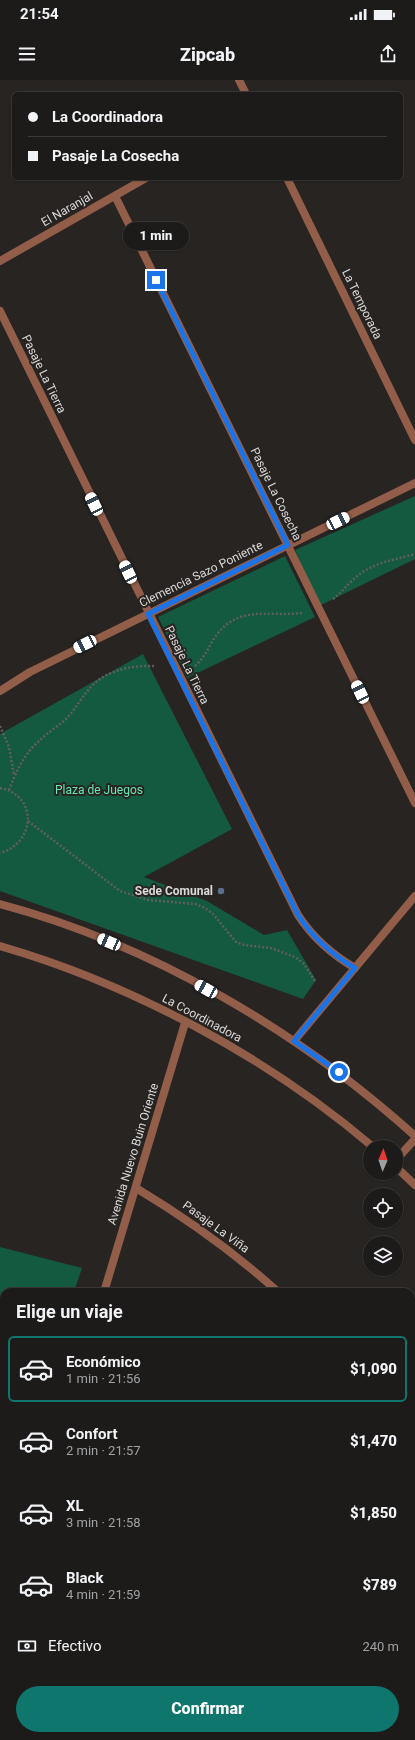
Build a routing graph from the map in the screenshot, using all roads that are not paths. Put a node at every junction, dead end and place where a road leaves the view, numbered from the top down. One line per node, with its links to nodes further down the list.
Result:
1 (239, 80): 2 (street)
2 (245, 92)
3 (143, 180): 5 (street, El Naranjal)
4 (288, 180): 8 (street, La Temporada)
5 (115, 196): 6 (street, El Naranjal); 10 (street, Pasaje La Cosecha)
6 (0, 261)
7 (0, 311): 11 (street, Pasaje La Tierra)
8 (415, 440)
9 (415, 483): 10 (street, Clemencia Sazo Poniente)
10 (288, 545): 11 (street, Clemencia Sazo Poniente); 13 (street, Pasaje La Cosecha)
11 (148, 614): 12 (street, Clemencia Sazo Poniente); 17 (street, Pasaje La Tierra)
12 (1, 689)
13 (415, 803)
14 (415, 896): 17 (street)
15 (0, 904): 19 (street)
16 (0, 946): 18 (street, La Coordinadora)
17 (355, 968): 19 (street)
18 (185, 1023): 21 (street, La Coordinadora); 25 (street, Avenida Nuevo Buin Oriente)
19 (294, 1041): 20 (street)
20 (415, 1137): 22 (street)
21 (364, 1140)
22 (403, 1152)
23 (403, 1174): 24 (street)
24 (415, 1185)
25 (136, 1188): 26 (street, Avenida Nuevo Buin Oriente); 27 (street, Pasaje La Viña)
26 (105, 1288)
27 (273, 1288)

